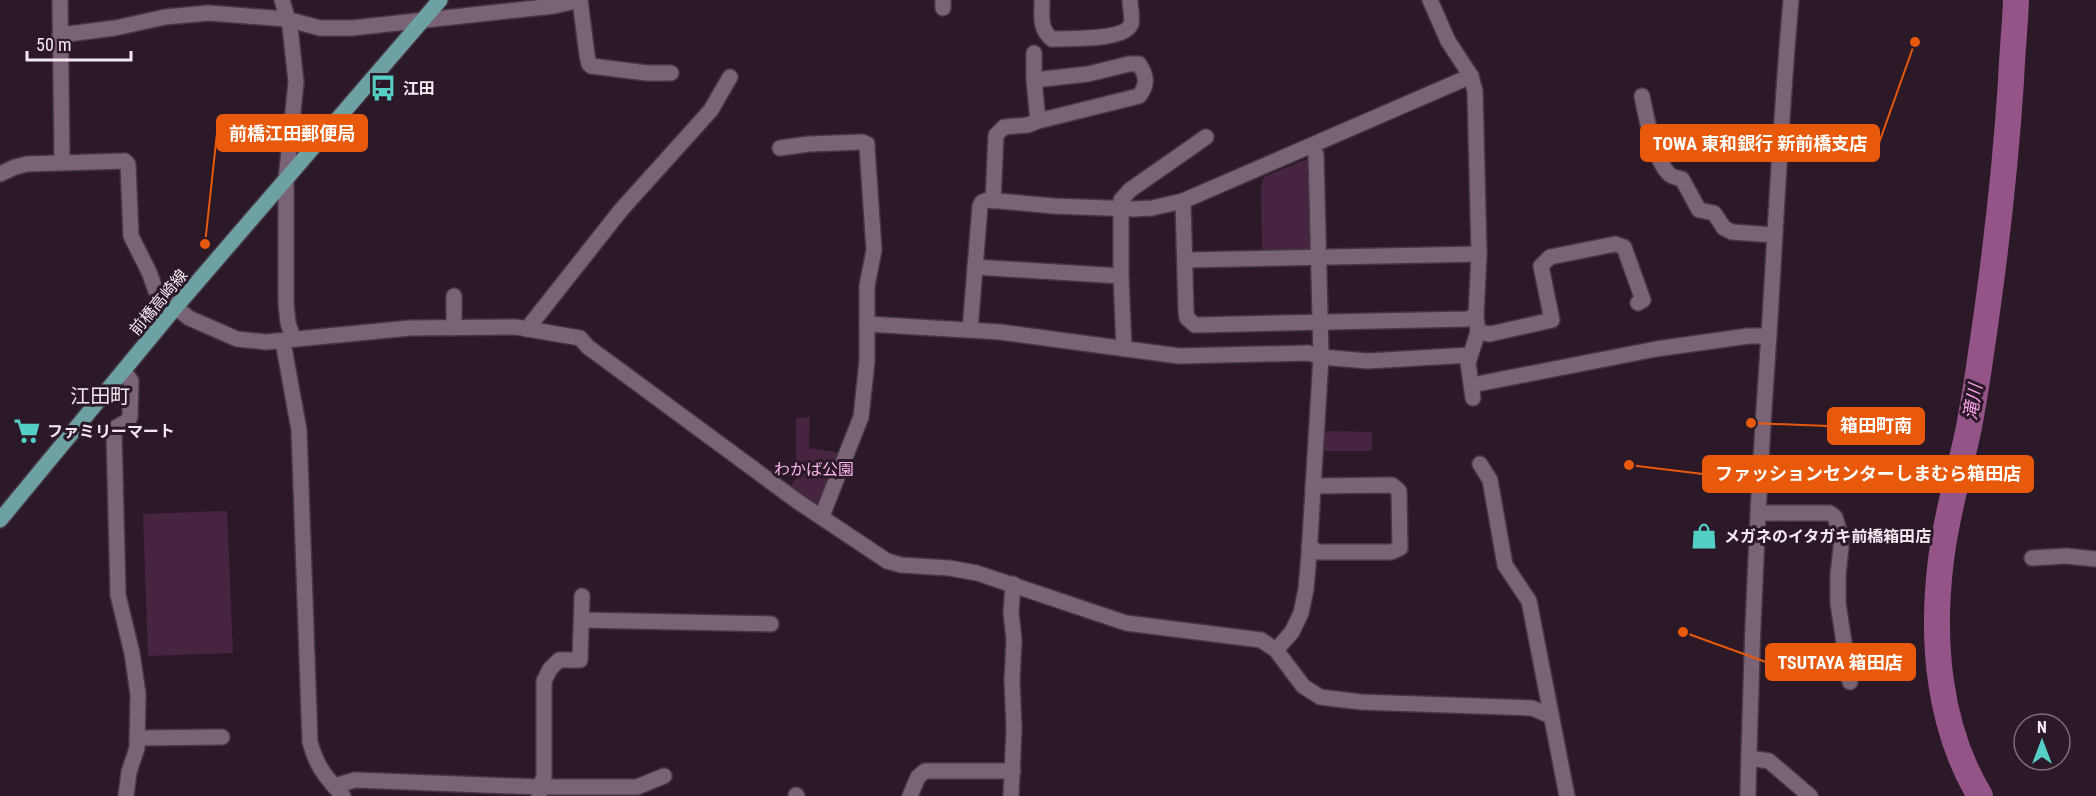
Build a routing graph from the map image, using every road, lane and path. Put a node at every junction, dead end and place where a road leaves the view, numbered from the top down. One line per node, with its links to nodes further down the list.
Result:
1 (60, 0): 11 (street)
2 (282, 0): 9 (street)
3 (440, 0): 10 (main road, 前橋高崎線)
4 (580, 0): 10 (street); 13 (street)
5 (1042, 0): 6 (street)
6 (1130, 0)
7 (1430, 0): 14 (street)
8 (1791, 0): 28 (street)
9 (286, 19): 10 (street); 11 (street); 24 (street)
10 (422, 20): 24 (main road, 前橋高崎線)
11 (60, 35): 22 (street)
12 (1034, 53): 16 (street)
13 (671, 73)
14 (1471, 76): 20 (street); 29 (street)
15 (730, 77): 41 (street)
16 (1034, 80): 18 (street); 18 (street)
17 (1642, 96): 28 (street)
18 (1038, 121): 25 (street)
19 (1206, 137): 27 (street)
20 (1312, 146): 26 (street); 30 (street)
21 (780, 148): 39 (street)
22 (62, 162): 23 (street); 36 (street)
23 (0, 174)
24 (286, 180): 36 (main road, 前橋高崎線); 45 (street)
25 (993, 201): 27 (street); 32 (street)
26 (1183, 201): 27 (street); 31 (street)
27 (1119, 209): 33 (street)
28 (1774, 235): 44 (street)
29 (1479, 254): 30 (street); 37 (street)
30 (1318, 258): 31 (street); 38 (street)
31 (1185, 260): 38 (street)
32 (975, 267): 33 (street); 42 (street)
33 (1120, 276): 46 (street)
34 (454, 296): 40 (street)
35 (1638, 303): 43 (street)
36 (175, 308): 45 (street); 49 (main road, 前橋高崎線)
37 (1476, 316): 38 (street); 43 (street)
38 (1320, 322): 48 (street)
39 (867, 324): 42 (street); 53 (street)
40 (454, 328): 41 (street); 45 (street)
41 (527, 329): 53 (street)
42 (970, 330): 46 (street)
43 (1478, 332): 47 (street)
44 (1768, 336): 47 (street); 52 (street)
45 (288, 340): 70 (street)
46 (1124, 349): 48 (street)
47 (1470, 355): 48 (street)
48 (1321, 357): 51 (street)
49 (124, 371): 54 (main road, 前橋高崎線); 66 (street)
50 (1480, 464): 64 (street)
51 (1313, 486): 55 (street); 55 (street)
52 (1759, 513): 63 (street); 67 (street)
53 (822, 516): 58 (street)
54 (0, 520)
55 (1309, 547): 62 (street)
56 (2032, 558): 57 (street)
57 (2096, 559)
58 (1013, 584): 62 (street); 68 (street)
59 (582, 596): 60 (street)
60 (582, 620): 61 (street); 71 (street)
61 (771, 624)
62 (1276, 650): 64 (street)
63 (1850, 682)
64 (1551, 716): 75 (street)
65 (222, 737): 66 (street)
66 (138, 738): 72 (street)
67 (1749, 758): 76 (street); 77 (street)
68 (1012, 771): 73 (street); 74 (street)
69 (664, 776): 71 (street)
70 (339, 791): 71 (street)
71 (539, 792)
72 (126, 796)
73 (910, 796)
74 (1011, 796)
75 (1567, 796)
76 (1748, 796)
77 (1810, 796)

